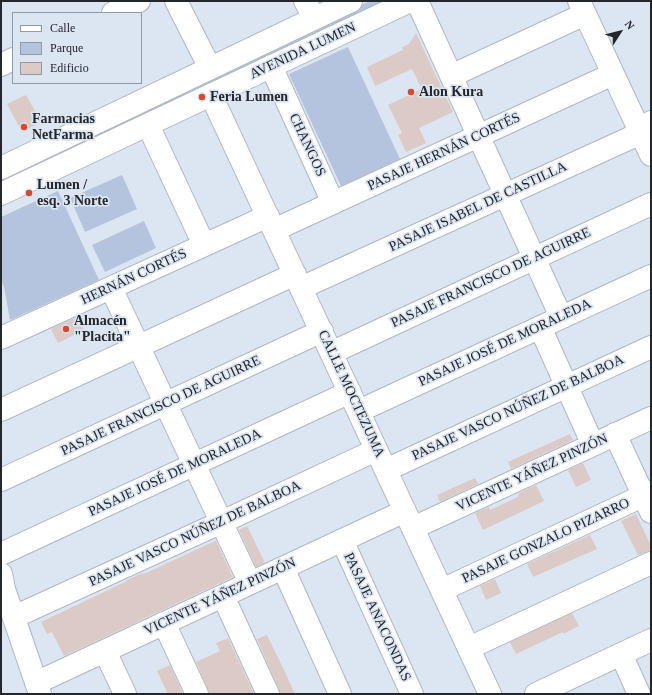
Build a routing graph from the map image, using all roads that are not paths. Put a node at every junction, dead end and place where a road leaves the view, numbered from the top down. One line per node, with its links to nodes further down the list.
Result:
1 (139, 1): 8 (street)
2 (176, 1): 12 (street)
3 (351, 1): 7 (street, AVENIDA LUMEN)
4 (410, 1): 11 (street, AVENIDA LUMEN)
5 (417, 1): 14 (street)
6 (582, 8): 13 (street); 14 (street)
7 (309, 10): 12 (street, AVENIDA LUMEN)
8 (115, 12)
9 (12, 60): 10 (street)
10 (1, 65)
11 (271, 66): 15 (street, AVENIDA LUMEN); 23 (street, CHANGOS)
12 (210, 68): 20 (street, AVENIDA LUMEN)
13 (613, 74): 17 (street); 18 (street, PASAJE HERNÁN CORTÉS)
14 (451, 76): 18 (street)
15 (212, 95): 16 (street, AVENIDA LUMEN); 25 (street, CALLE MOCTEZUMA)
16 (148, 124): 21 (street, AVENIDA LUMEN); 26 (street)
17 (645, 126): 19 (street); 22 (street, PASAJE ISABEL DE CASTILLA)
18 (478, 136): 22 (street); 23 (street, PASAJE HERNÁN CORTÉS)
19 (651, 155)
20 (1, 168)
21 (1, 194)
22 (505, 195): 27 (street); 29 (street, PASAJE ISABEL DE CASTILLA)
23 (333, 202): 25 (street, PASAJE HERNÁN CORTÉS)
24 (651, 204): 27 (street, PASAJE FRANCISCO DE AGUIRRE)
25 (271, 223): 26 (street, HERNÁN CORTÉS); 29 (street, CALLE MOCTEZUMA)
26 (204, 245): 30 (street, HERNÁN CORTÉS)
27 (534, 258): 31 (street); 37 (street, PASAJE FRANCISCO DE AGUIRRE)
28 (651, 276): 31 (street, PASAJE JOSÉ DE MORALEDA)
29 (298, 281): 33 (street, CALLE MOCTEZUMA); 35 (street, PASAJE ISABEL DE CASTILLA)
30 (111, 288): 34 (street, HERNÁN CORTÉS); 35 (street)
31 (561, 317): 32 (street, PASAJE JOSÉ DE MORALEDA)
32 (540, 327): 38 (street); 39 (street, PASAJE JOSÉ DE MORALEDA)
33 (322, 331): 37 (street, CALLE MOCTEZUMA); 40 (street, PASAJE FRANCISCO DE AGUIRRE)
34 (1, 338)
35 (139, 346): 40 (street); 41 (street, PASAJE ISABEL DE CASTILLA)
36 (651, 347): 38 (street, PASAJE VASCO NÚÑEZ DE BALBOA)
37 (331, 353): 39 (street, CALLE MOCTEZUMA)
38 (566, 386): 44 (street); 47 (street, PASAJE VASCO NÚÑEZ DE BALBOA)
39 (354, 402): 45 (street, CALLE MOCTEZUMA); 46 (street, PASAJE JOSÉ DE MORALEDA)
40 (166, 404): 46 (street); 48 (street, PASAJE FRANCISCO DE AGUIRRE)
41 (1, 410)
42 (651, 418): 43 (street, VICENTE YÁÑEZ PINZÓN)
43 (615, 434): 44 (street, VICENTE YÁÑEZ PINZÓN); 49 (street)
44 (593, 445): 50 (street, VICENTE YÁÑEZ PINZÓN)
45 (376, 450): 47 (street, CALLE MOCTEZUMA); 51 (street, PASAJE VASCO NÚÑEZ DE BALBOA)
46 (194, 464): 51 (street); 53 (street, PASAJE JOSÉ DE MORALEDA)
47 (386, 470): 50 (street, CALLE MOCTEZUMA)
48 (1, 480)
49 (648, 500): 58 (street, PASAJE GONZALO PIZARRO)
50 (409, 520): 52 (street, VICENTE YÁÑEZ PINZÓN); 58 (street, CALLE MOCTEZUMA)
51 (222, 522): 56 (street); 60 (street, PASAJE VASCO NÚÑEZ DE BALBOA)
52 (342, 540): 55 (street, VICENTE YÁÑEZ PINZÓN); 72 (street, PASAJE ANACONDAS)
53 (1, 554)
54 (651, 563): 63 (street)
55 (283, 568): 56 (street, VICENTE YÁÑEZ PINZÓN); 71 (street)
56 (250, 583): 59 (street, VICENTE YÁÑEZ PINZÓN)
57 (2, 585): 60 (street)
58 (442, 590): 63 (street, CALLE MOCTEZUMA)
59 (223, 596): 61 (street, VICENTE YÁÑEZ PINZÓN); 70 (street)
60 (14, 617): 66 (street)
61 (164, 623): 64 (street, VICENTE YÁÑEZ PINZÓN); 69 (street)
62 (651, 640): 65 (street)
63 (469, 648): 73 (street, CALLE MOCTEZUMA)
64 (105, 651): 66 (street, VICENTE YÁÑEZ PINZÓN); 68 (street)
65 (621, 654): 67 (street); 75 (street)
66 (38, 688)
67 (564, 688): 74 (street)
68 (125, 694)
69 (197, 694)
70 (268, 694)
71 (340, 694)
72 (412, 694)
73 (490, 694)
74 (536, 694)
75 (638, 694)

